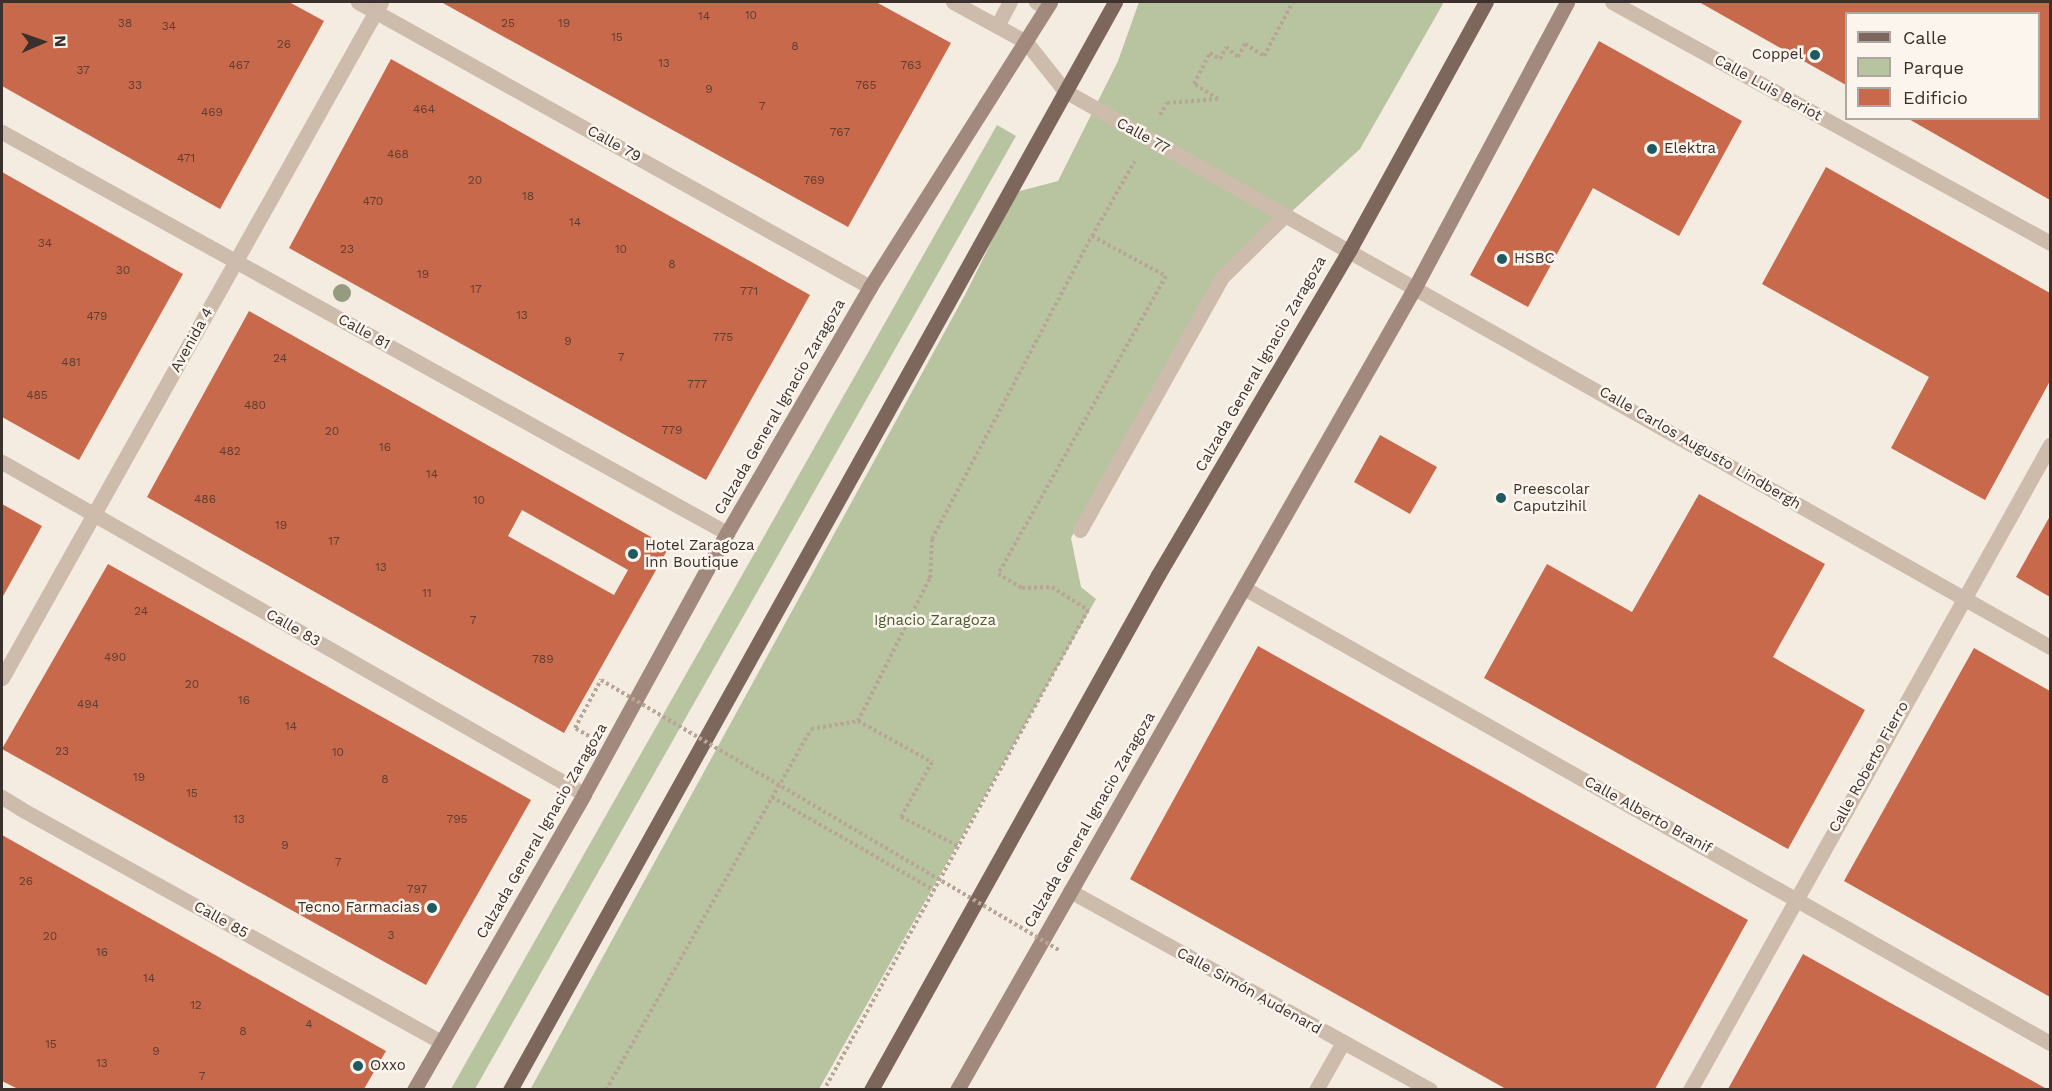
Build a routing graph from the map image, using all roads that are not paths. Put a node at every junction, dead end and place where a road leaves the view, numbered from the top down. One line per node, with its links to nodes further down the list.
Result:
1 (357, 2): 9 (street, Calle 79)
2 (953, 2): 10 (street, Calle 77)
3 (1010, 2): 10 (street)
4 (1115, 2): 12 (main road)
5 (1486, 2): 16 (main road, Calzada General Ignacio Zaragoza)
6 (1567, 2): 19 (main road, Calzada General Ignacio Zaragoza)
7 (1612, 2): 15 (street, Calle Luis Beriot)
8 (1044, 3): 11 (main road, Calzada General Ignacio Zaragoza)
9 (379, 7): 17 (street, Avenida 4); 18 (street, Calle 79)
10 (997, 26): 11 (street, Calle 77)
11 (1026, 42): 12 (street, Calle 77); 18 (main road, Calzada General Ignacio Zaragoza)
12 (1065, 91): 14 (street, Calle 77); 37 (main road)
13 (2, 132): 17 (street, Calle 81)
14 (1286, 214): 16 (street, Calle 77); 23 (street)
15 (2050, 243)
16 (1350, 249): 19 (street, Calle Carlos Augusto Lindbergh); 38 (main road, Calzada General Ignacio Zaragoza)
17 (236, 261): 22 (street, Avenida 4); 24 (street, Calle 81)
18 (870, 287): 24 (main road, Calzada General Ignacio Zaragoza)
19 (1415, 287): 25 (main road, Calzada General Ignacio Zaragoza); 26 (street, Calle Carlos Augusto Lindbergh)
20 (2050, 445): 26 (street, Calle Roberto Fierro)
21 (2, 462): 22 (street, Calle 83)
22 (93, 515): 28 (street, Avenida 4); 29 (street, Calle 83)
23 (1080, 530)
24 (727, 532): 29 (main road, Calzada General Ignacio Zaragoza)
25 (1244, 588): 31 (main road, Calzada General Ignacio Zaragoza); 32 (street, Calle Alberto Branif)
26 (1962, 597): 27 (street, Calle Carlos Augusto Lindbergh); 32 (street, Calle Roberto Fierro)
27 (2050, 647)
28 (2, 678)
29 (584, 795): 33 (main road, Calzada General Ignacio Zaragoza)
30 (2, 797): 33 (street, Calle 85)
31 (1070, 891): 34 (street, Calle Simón Audenard); 39 (main road, Calzada General Ignacio Zaragoza)
32 (1797, 898): 35 (street, Calle Alberto Branif); 42 (street, Calle Roberto Fierro)
33 (441, 1042): 36 (main road, Calzada General Ignacio Zaragoza)
34 (1343, 1042): 40 (street); 41 (street, Calle Simón Audenard)
35 (2050, 1043)
36 (414, 1089)
37 (510, 1089)
38 (871, 1089)
39 (957, 1089)
40 (1316, 1089)
41 (1430, 1089)
42 (1690, 1089)

